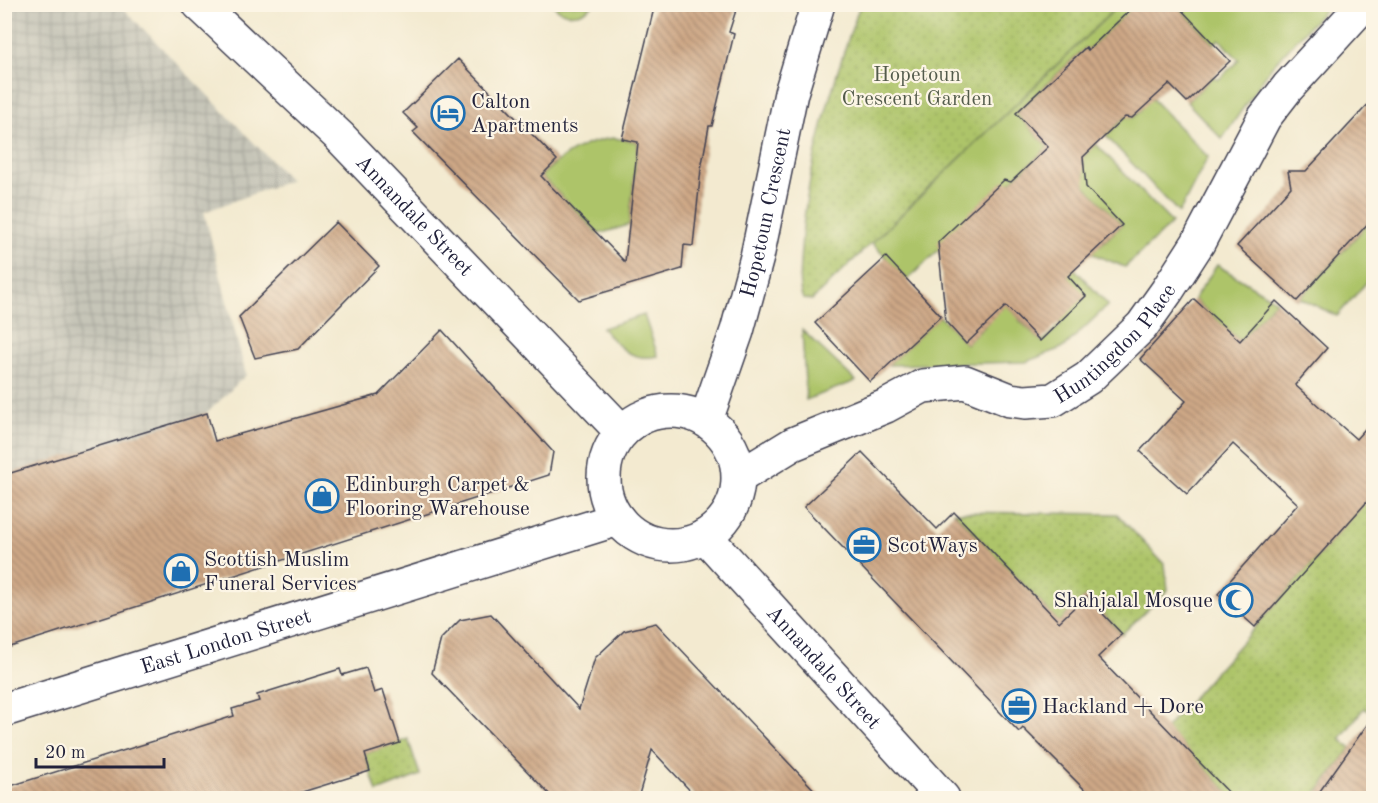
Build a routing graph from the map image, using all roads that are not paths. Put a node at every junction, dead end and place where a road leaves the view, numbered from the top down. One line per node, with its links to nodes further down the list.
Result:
1 (199, 4): 5 (street, Annandale Street)
2 (818, 4): 4 (street, Hopetoun Crescent)
3 (1364, 4): 6 (street, Huntingdon Place)
4 (706, 420): 5 (street); 6 (street)
5 (622, 432): 7 (street)
6 (739, 477): 8 (street)
7 (618, 519): 8 (street); 9 (street, East London Street)
8 (705, 536): 10 (street, Annandale Street)
9 (4, 710)
10 (943, 798)

